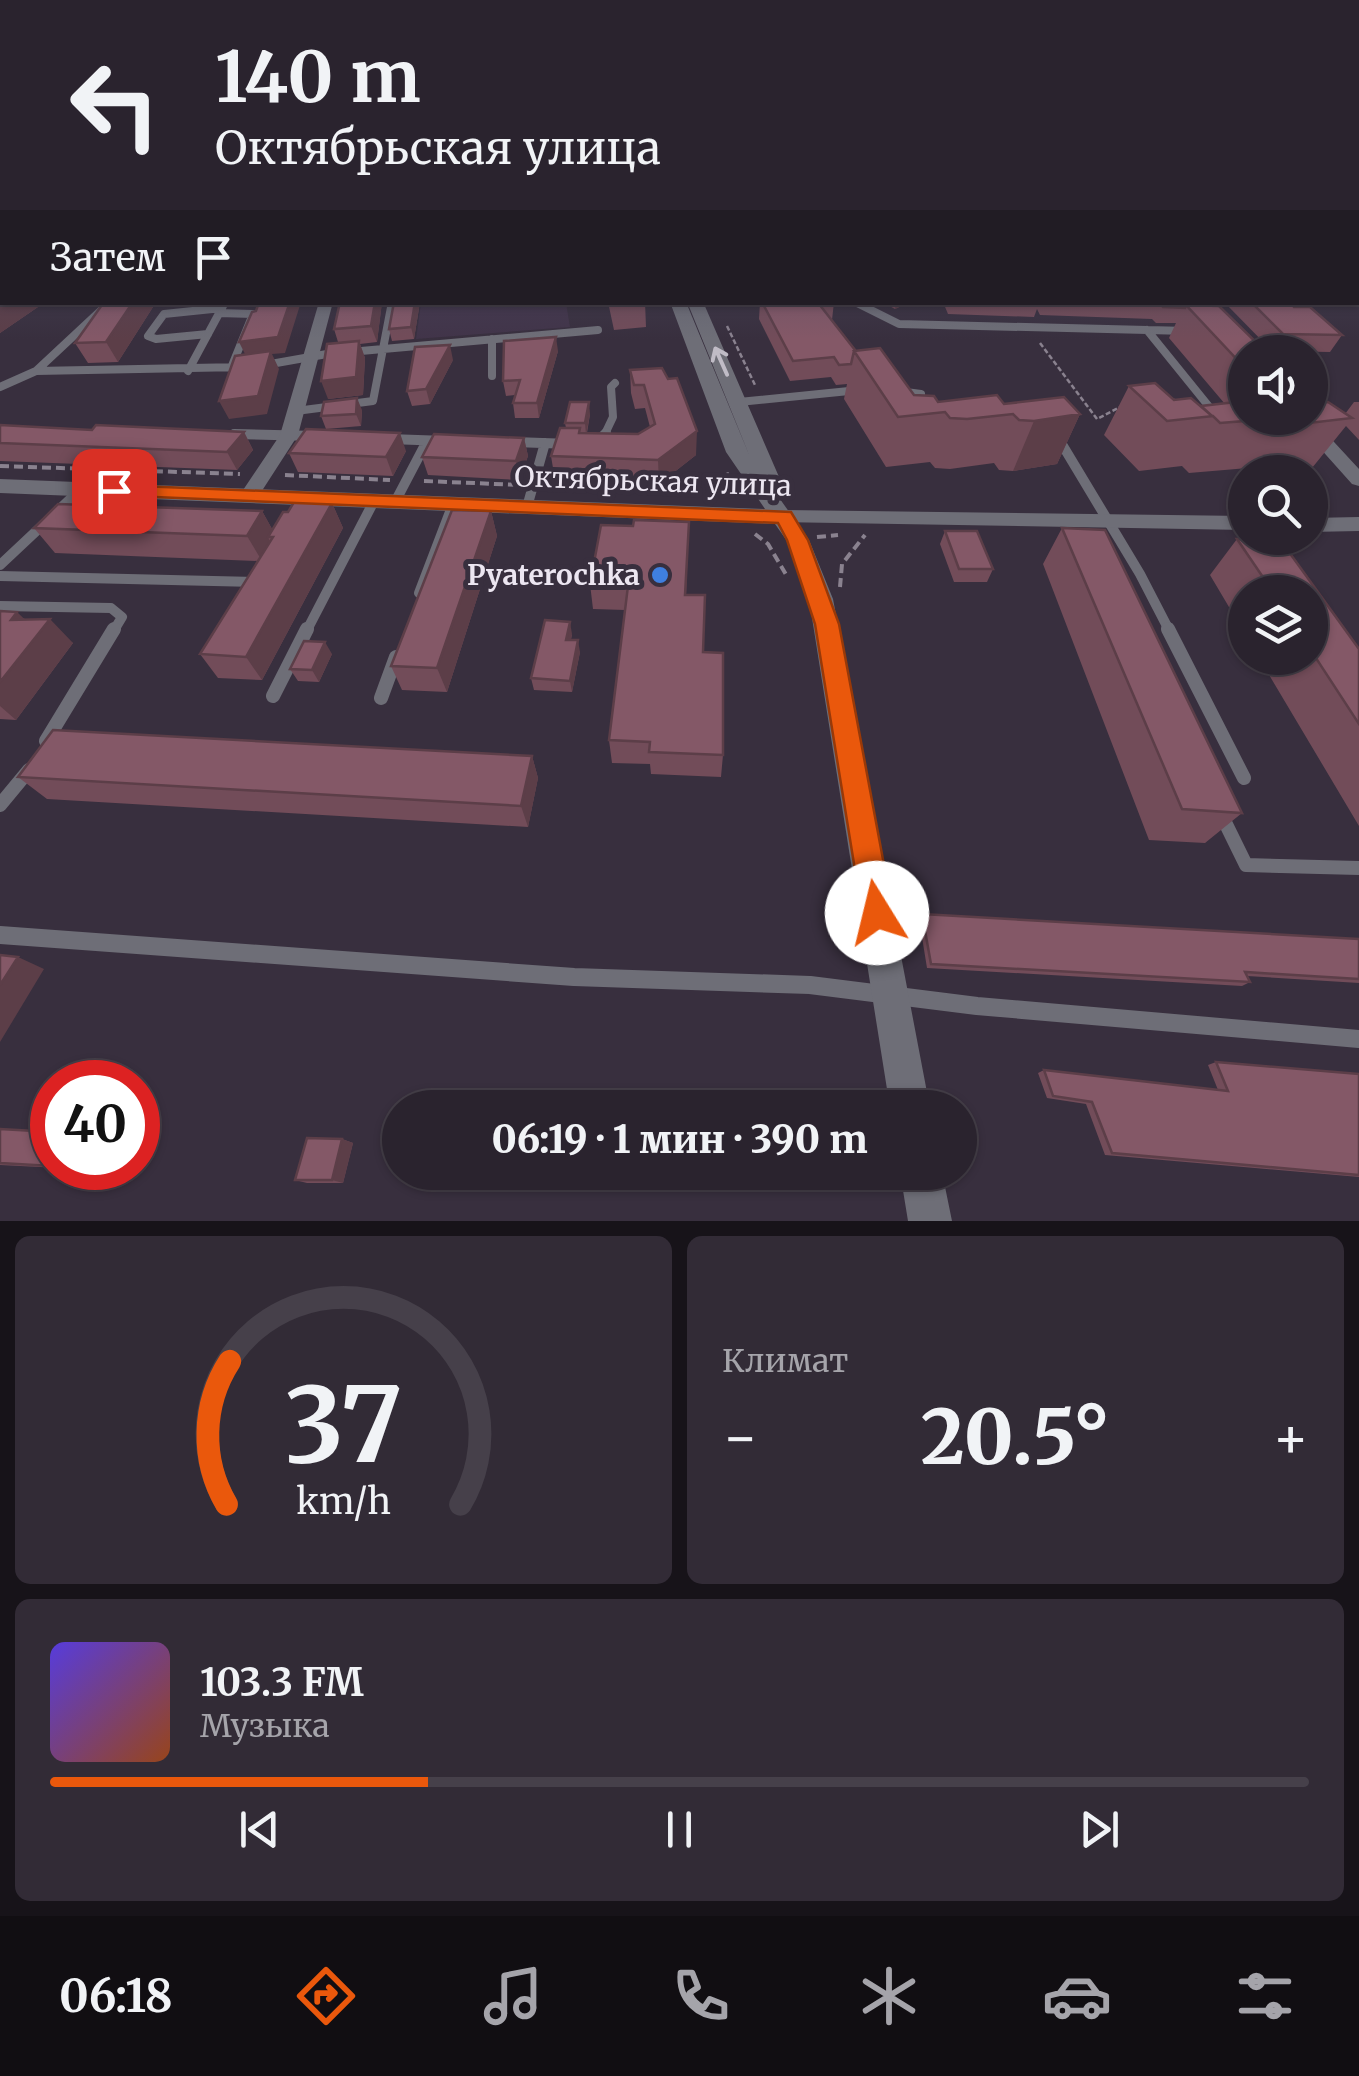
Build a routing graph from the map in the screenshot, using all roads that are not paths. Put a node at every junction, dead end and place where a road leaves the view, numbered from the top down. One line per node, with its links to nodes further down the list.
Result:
1 (107, 305): 16 (lane)
2 (325, 305): 14 (street)
3 (391, 305): 13 (lane)
4 (679, 305): 44 (street)
5 (696, 305): 24 (street, one-way to 5)
6 (860, 305): 9 (lane)
7 (222, 308): 11 (lane); 11 (lane); 15 (lane)
8 (598, 330): 12 (lane)
9 (1147, 330): 10 (lane); 26 (lane)
10 (1203, 331)
11 (208, 334): 17 (lane)
12 (492, 339): 13 (lane); 18 (lane)
13 (384, 349): 14 (lane); 25 (lane)
14 (311, 358): 15 (lane); 25 (street)
15 (230, 368): 17 (lane)
16 (36, 371): 17 (lane); 20 (lane)
17 (188, 371)
18 (492, 376)
19 (615, 383): 36 (lane)
20 (0, 387)
21 (878, 388): 24 (lane)
22 (892, 390): 23 (lane)
23 (921, 394)
24 (739, 402): 44 (street)
25 (296, 412): 30 (street)
26 (1228, 430)
27 (1054, 431): 45 (lane)
28 (212, 434): 30 (lane)
29 (1318, 435): 37 (street)
30 (289, 436): 31 (lane); 40 (street)
31 (328, 437)
32 (368, 438): 33 (lane)
33 (427, 441): 34 (lane); 42 (lane)
34 (466, 442)
35 (506, 442): 36 (lane)
36 (545, 443): 41 (lane)
37 (1359, 480)
38 (0, 486): 39 (street, Октябрьская улица)
39 (80, 490): 40 (street, Октябрьская улица); 49 (lane)
40 (248, 496): 42 (street, Октябрьская улица)
41 (530, 496): 43 (street, Октябрьская улица); 44 (street, Октябрьская улица)
42 (385, 501): 43 (street, Октябрьская улица); 55 (lane)
43 (453, 504): 53 (lane)
44 (784, 516): 45 (street, Октябрьская улица); 63 (street)
45 (1108, 520): 46 (street, Октябрьская улица); 57 (lane)
46 (1228, 524)
47 (1359, 524): 48 (street)
48 (1328, 525)
49 (0, 565)
50 (268, 568): 51 (lane)
51 (0, 576)
52 (0, 606): 59 (lane)
53 (414, 606)
54 (401, 643): 56 (lane)
55 (273, 696)
56 (380, 698)
57 (1244, 778)
58 (1212, 796): 60 (lane)
59 (0, 805)
60 (1359, 868)
61 (0, 934): 62 (lane)
62 (1359, 1039)
63 (907, 1090)
64 (925, 1190): 65 (street)
65 (930, 1221)

